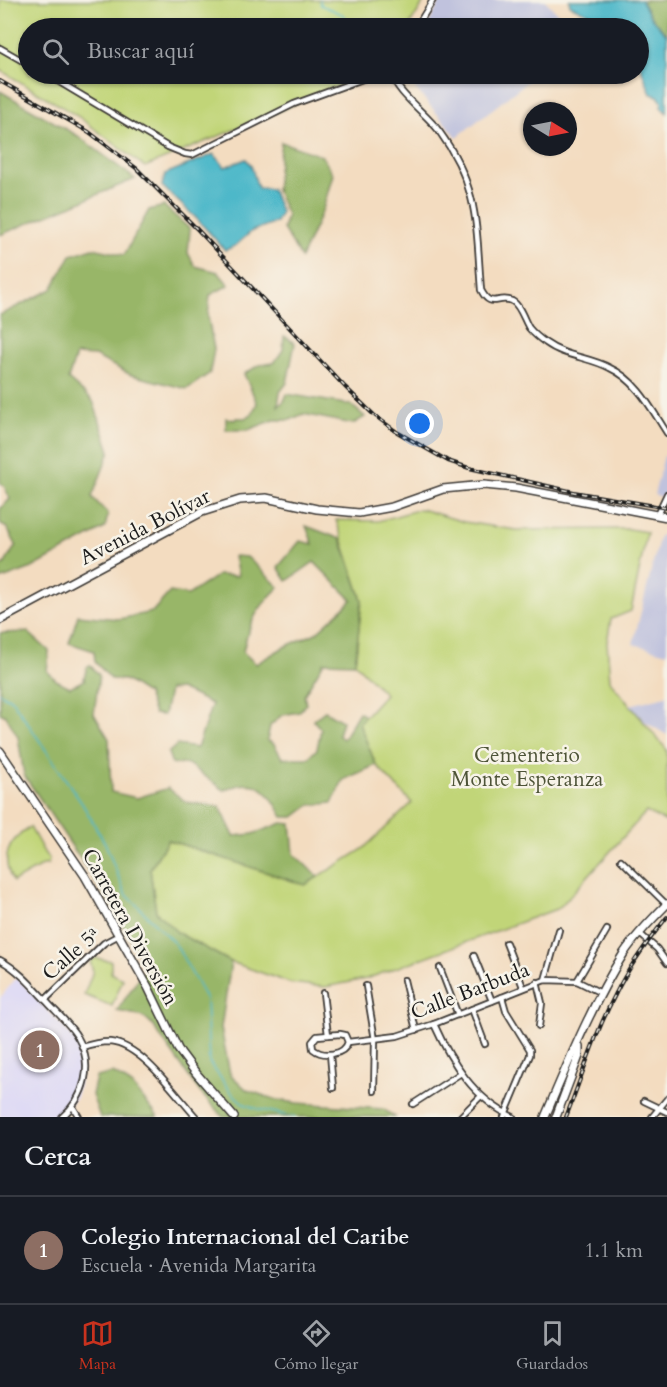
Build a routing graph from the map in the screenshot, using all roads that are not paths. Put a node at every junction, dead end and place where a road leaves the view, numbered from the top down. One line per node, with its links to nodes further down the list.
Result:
1 (433, 0): 2 (street)
2 (422, 18)
3 (0, 48): 4 (street)
4 (18, 58)
5 (63, 84): 6 (street)
6 (349, 84)
7 (396, 84): 8 (street)
8 (667, 433)
9 (667, 494): 10 (street)
10 (657, 515): 11 (main road, Avenida Bolívar); 12 (main road, Avenida Bolívar)
11 (667, 517)
12 (0, 620)
13 (0, 751): 19 (main road, Carretera Diversión)
14 (621, 860): 15 (street)
15 (667, 904): 18 (main road)
16 (559, 930): 26 (street)
17 (607, 930): 27 (street)
18 (640, 934): 23 (street); 32 (main road)
19 (120, 935): 34 (street, Calle 5ª); 62 (main road, Carretera Diversión)
20 (506, 943): 30 (street)
21 (474, 956): 35 (street)
22 (0, 960): 34 (street)
23 (667, 963)
24 (440, 968): 37 (street)
25 (404, 980): 40 (street)
26 (546, 980): 27 (street, Calle Barbuda); 28 (street, Calle Barbuda)
27 (577, 981): 32 (street, Calle Barbuda)
28 (537, 982): 30 (street, Calle Barbuda); 39 (street)
29 (366, 986): 42 (street)
30 (524, 987): 33 (street, Calle Barbuda)
31 (323, 993): 41 (street)
32 (602, 993): 44 (main road)
33 (502, 997): 35 (street, Calle Barbuda); 58 (street)
34 (45, 1000): 46 (street)
35 (492, 1001): 36 (street, Calle Barbuda)
36 (472, 1009): 37 (street, Calle Barbuda); 45 (street)
37 (458, 1014): 38 (street, Calle Barbuda)
38 (434, 1024): 40 (street, Calle Barbuda); 48 (street)
39 (539, 1026)
40 (416, 1030): 42 (street, Calle Barbuda)
41 (328, 1035): 43 (street); 47 (street)
42 (375, 1040): 43 (street, Calle Barbuda); 50 (street)
43 (348, 1042): 47 (street)
44 (579, 1043): 65 (main road); 66 (main road)
45 (484, 1044)
46 (82, 1047): 55 (street); 61 (street)
47 (330, 1054): 49 (street)
48 (460, 1072): 51 (street); 54 (street)
49 (333, 1088)
50 (374, 1091)
51 (481, 1096): 58 (street); 63 (street)
52 (667, 1099): 56 (street)
53 (644, 1101): 56 (street)
54 (414, 1104)
55 (73, 1107): 59 (street); 60 (street)
56 (658, 1108): 57 (street); 67 (street)
57 (667, 1112)
58 (505, 1115): 64 (street)
59 (62, 1117)
60 (79, 1117)
61 (196, 1117)
62 (234, 1117)
63 (460, 1117)
64 (513, 1117)
65 (545, 1117)
66 (556, 1117)
67 (652, 1117)

